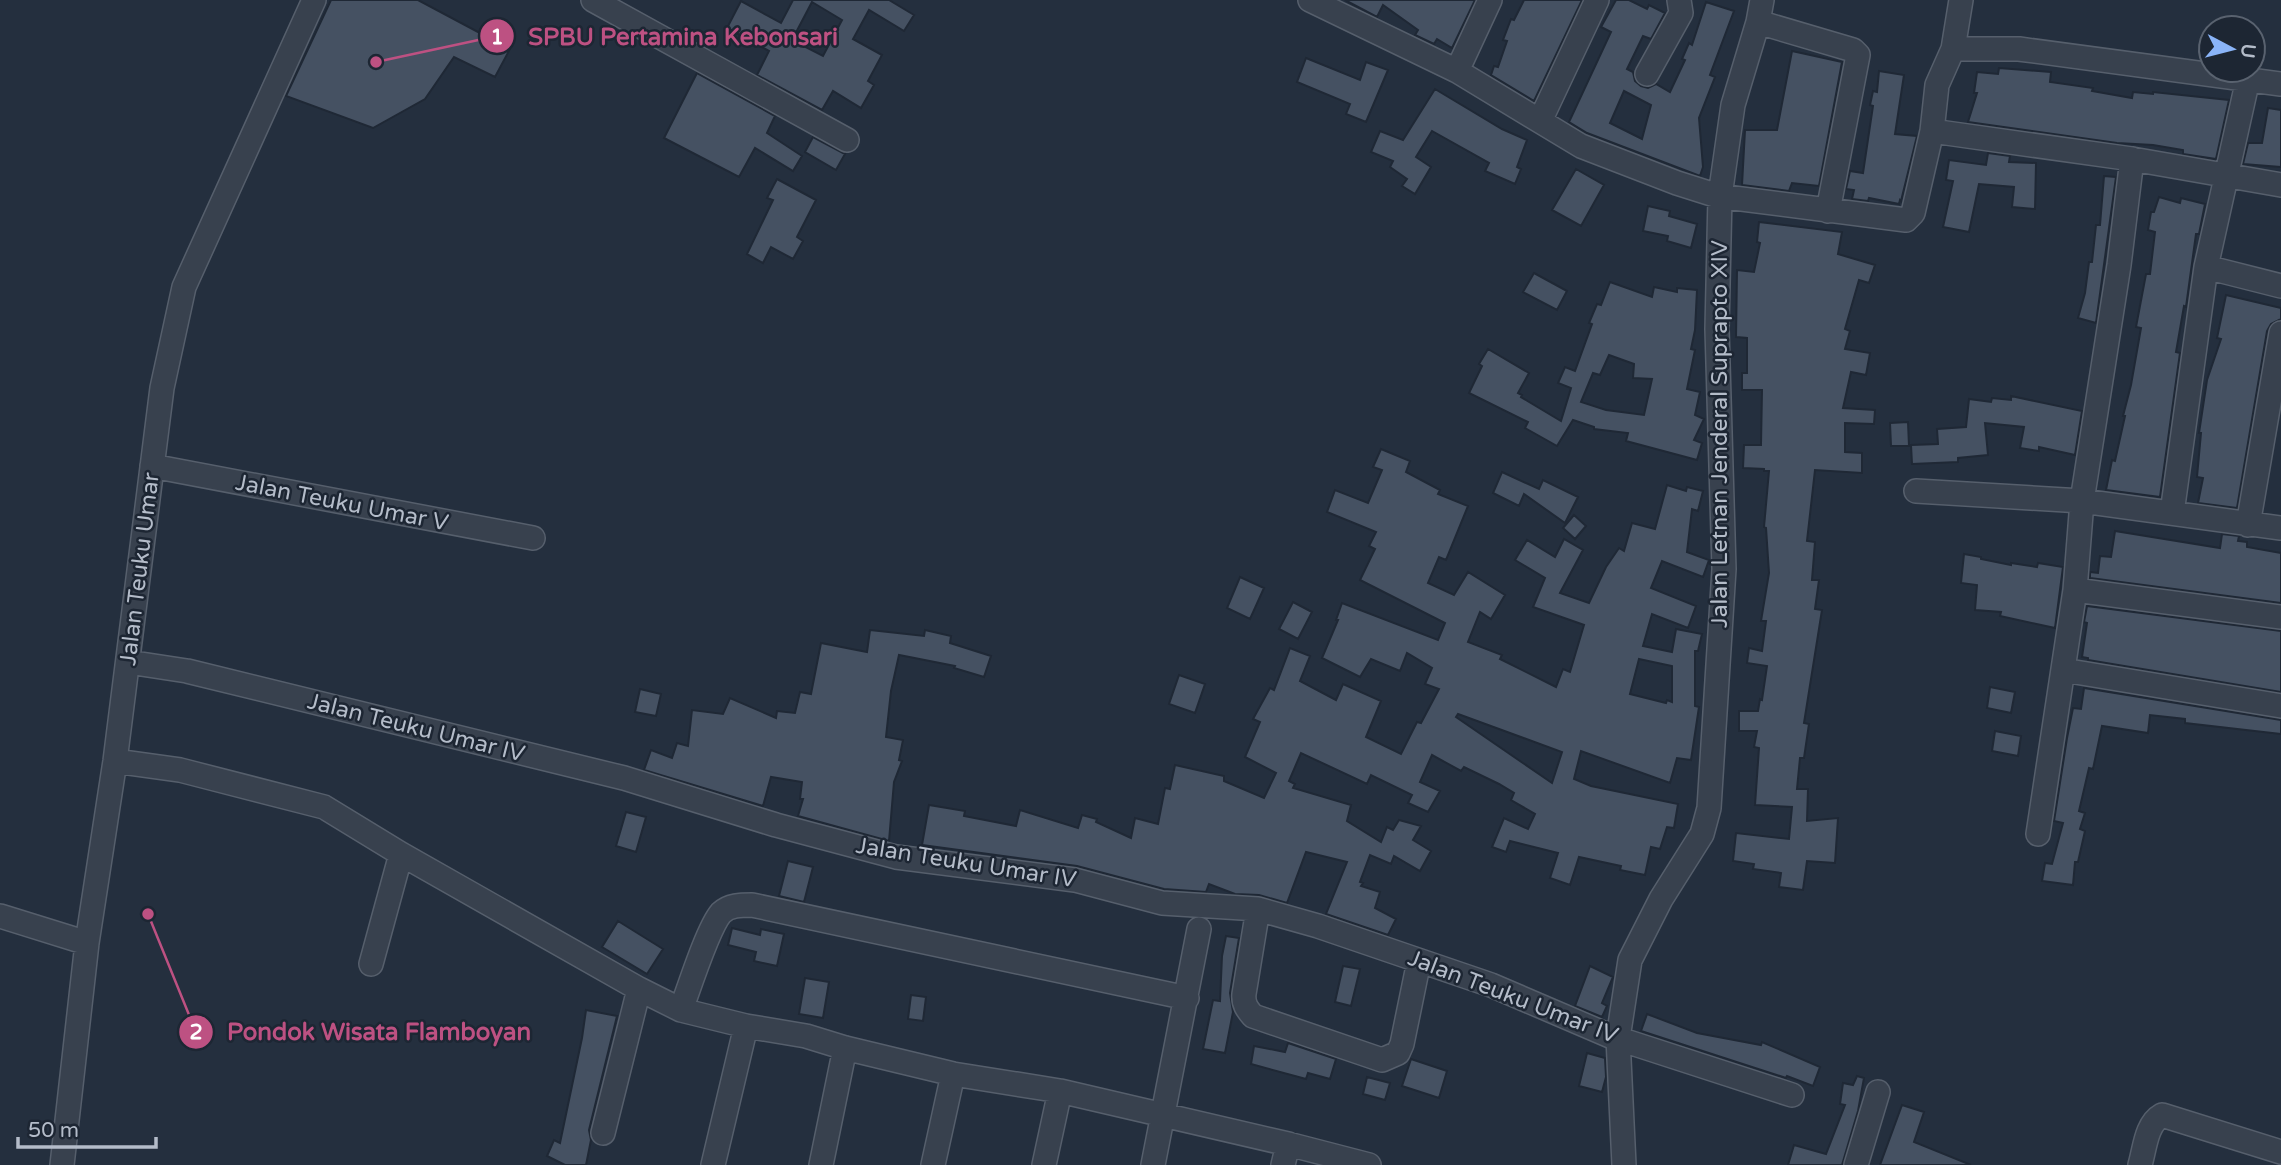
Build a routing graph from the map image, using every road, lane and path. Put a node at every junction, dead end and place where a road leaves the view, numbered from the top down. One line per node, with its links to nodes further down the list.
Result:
1 (314, 0): 25 (street, Jalan Teuku Umar)
2 (593, 0): 16 (street)
3 (1310, 0): 10 (street)
4 (1490, 0): 10 (street)
5 (1597, 0): 14 (street)
6 (1679, 0): 12 (street)
7 (1961, 0): 9 (street)
8 (1760, 11): 20 (street, Jalan Letnan Jenderal Suprapto XIV); 21 (street)
9 (1953, 49): 11 (street); 15 (street)
10 (1457, 71): 14 (street)
11 (2197, 72)
12 (1647, 74)
13 (2247, 84): 18 (street)
14 (1541, 121): 20 (street)
15 (1932, 131): 17 (street); 21 (street)
16 (848, 140)
17 (2132, 159): 18 (street); 27 (street)
18 (2228, 175): 19 (street); 22 (street)
19 (2281, 185)
20 (1720, 196): 21 (street); 50 (street, Jalan Letnan Jenderal Suprapto XIV)
21 (1828, 211)
22 (2206, 267): 23 (street); 28 (street)
23 (2281, 286)
24 (2281, 332): 29 (street)
25 (152, 466): 31 (street, Jalan Teuku Umar V); 34 (street, Jalan Teuku Umar)
26 (1916, 491): 27 (street)
27 (2082, 501): 28 (street); 32 (street)
28 (2172, 513): 29 (street)
29 (2248, 525): 30 (street)
30 (2281, 528)
31 (533, 538)
32 (2075, 590): 33 (street); 35 (street)
33 (2281, 617)
34 (128, 662): 37 (street, Jalan Teuku Umar); 40 (street, Jalan Teuku Umar IV)
35 (2063, 670): 36 (street); 38 (street)
36 (2281, 706)
37 (115, 761): 39 (street); 43 (street, Jalan Teuku Umar)
38 (2038, 834)
39 (401, 853): 45 (street); 46 (street)
40 (1258, 909): 44 (street, Jalan Teuku Umar IV); 44 (street)
41 (0, 916): 43 (street)
42 (1199, 929): 47 (street)
43 (87, 943): 60 (street, Jalan Teuku Umar)
44 (1419, 961): 50 (street, Jalan Teuku Umar IV)
45 (371, 964)
46 (639, 989): 48 (street); 57 (street)
47 (1186, 998): 48 (street); 56 (street)
48 (681, 1010): 49 (street)
49 (746, 1027): 51 (street); 61 (street)
50 (1618, 1038): 55 (street, Jalan Teuku Umar IV); 67 (street, Jalan Letnan Jenderal Suprapto XIV)
51 (845, 1048): 52 (street); 62 (street)
52 (953, 1074): 53 (street); 63 (street)
53 (1060, 1091): 56 (street); 64 (street)
54 (1878, 1092): 68 (street)
55 (1792, 1095)
56 (1164, 1115): 59 (street); 65 (street)
57 (603, 1133)
58 (2281, 1152): 69 (street)
59 (1286, 1154): 66 (street)
60 (62, 1165)
61 (713, 1165)
62 (821, 1165)
63 (933, 1165)
64 (1044, 1165)
65 (1153, 1165)
66 (1369, 1165)
67 (1624, 1165)
68 (1856, 1165)
69 (2140, 1165)

